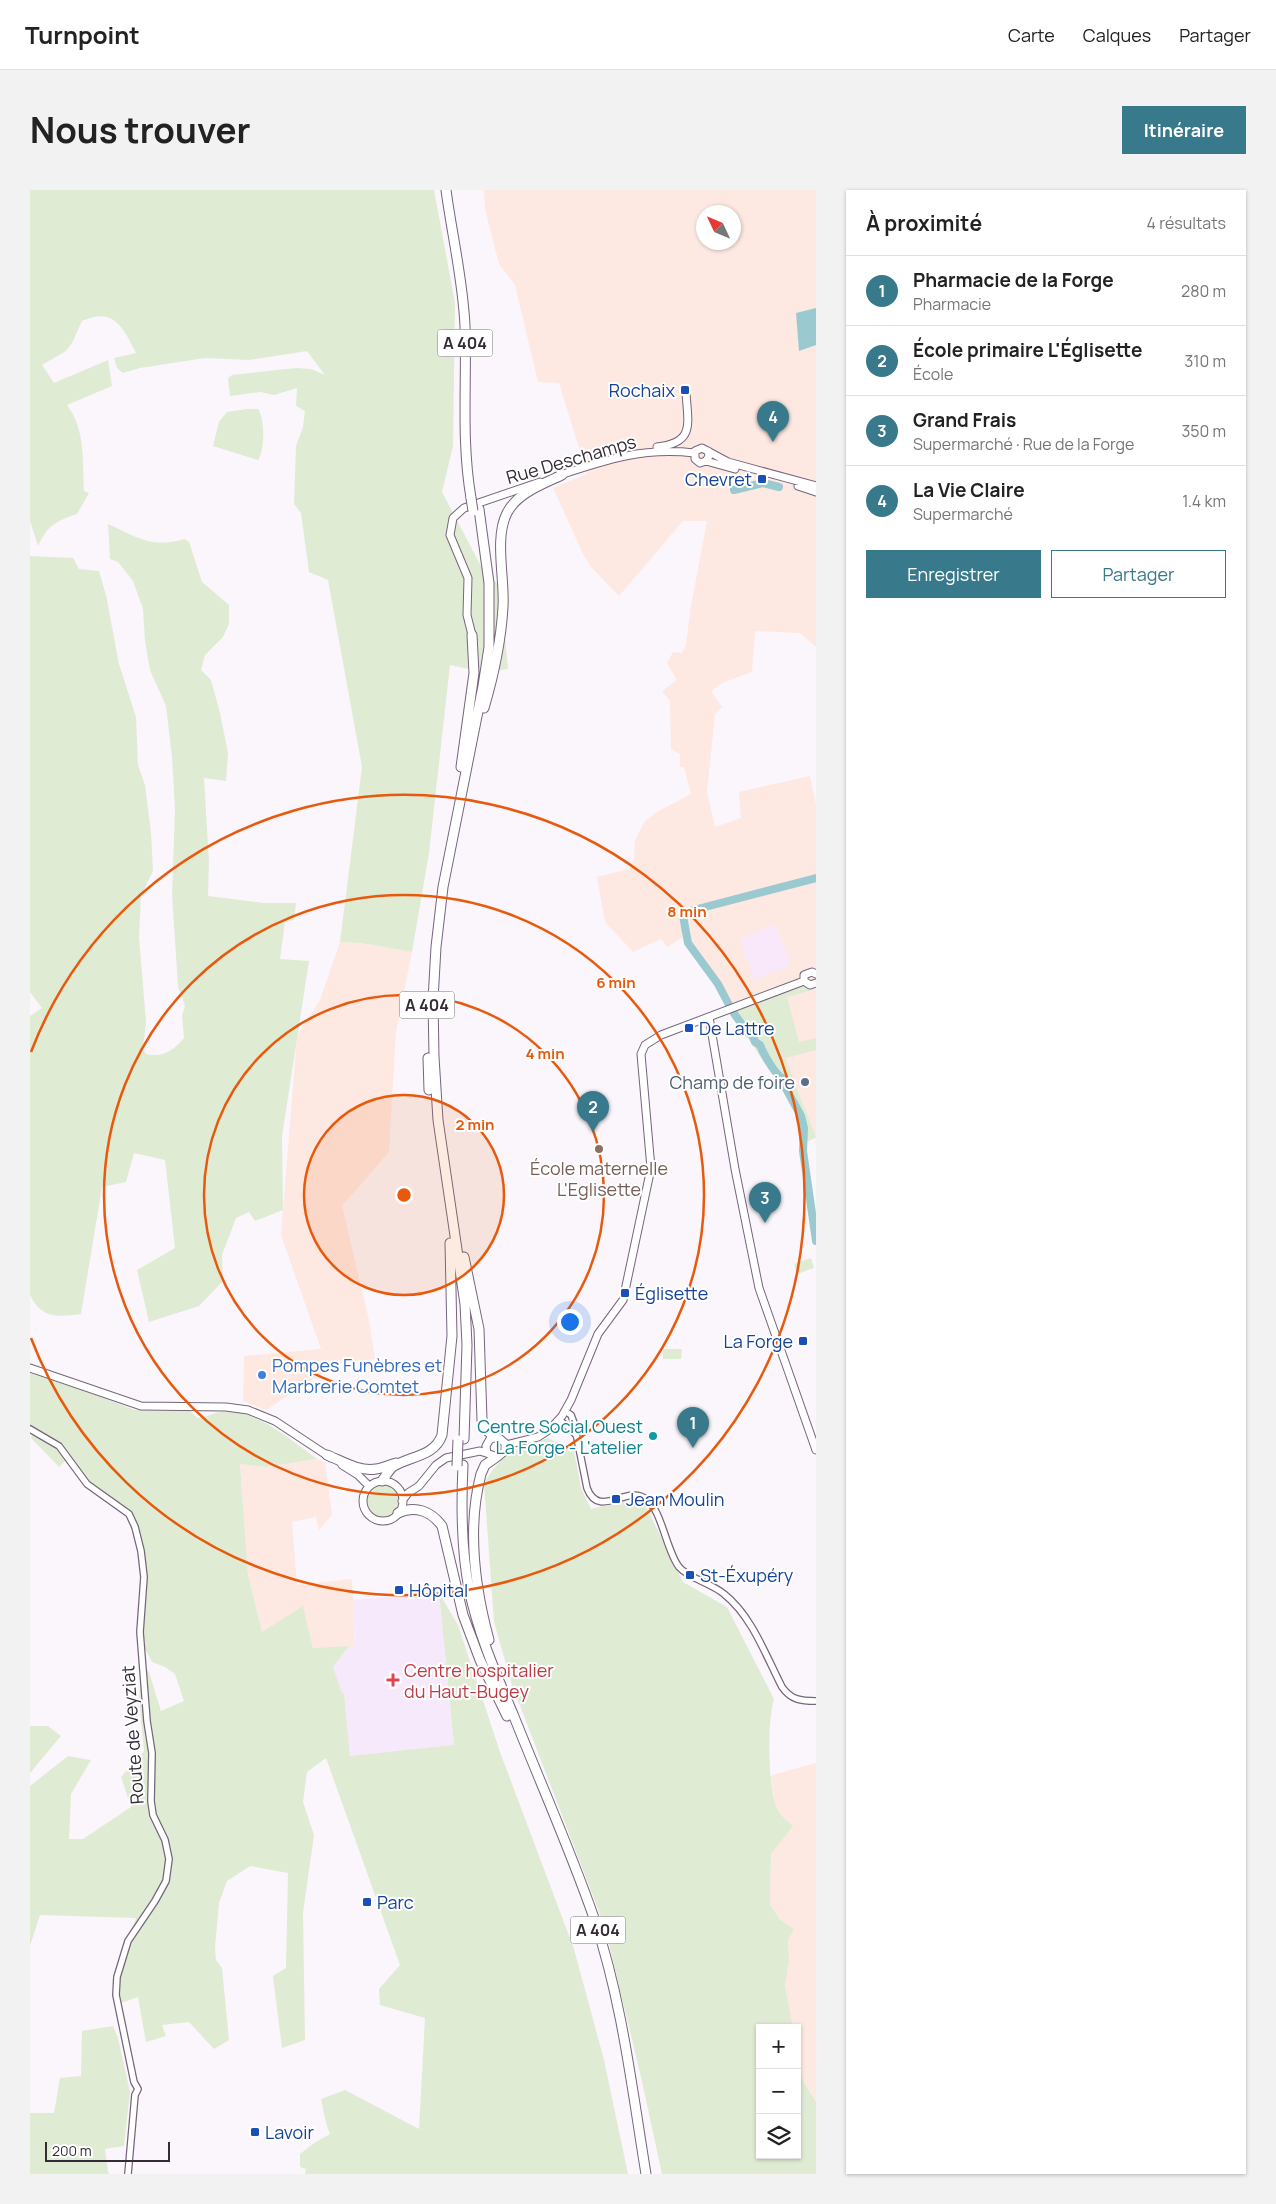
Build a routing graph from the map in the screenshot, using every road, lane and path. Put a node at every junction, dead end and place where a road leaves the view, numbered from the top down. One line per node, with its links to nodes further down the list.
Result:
1 (446, 190): 11 (highway, A 404)
2 (452, 190): 11 (highway, A 404)
3 (686, 393): 6 (main road)
4 (708, 451): 5 (main road); 7 (main road); 9 (main road)
5 (694, 453): 6 (main road, Rue Deschamps); 7 (main road)
6 (602, 461): 8 (main road, Rue Deschamps)
7 (706, 461): 10 (main road)
8 (562, 474): 12 (main road, Rue Deschamps); 14 (highway)
9 (816, 486)
10 (816, 492)
11 (474, 497): 12 (highway, A 404)
12 (472, 509): 13 (main road); 14 (highway, A 404)
13 (472, 635): 14 (highway)
14 (464, 768): 19 (highway, A 404); 20 (highway, A 404)
15 (816, 974): 16 (main road)
16 (804, 981): 17 (main road); 18 (main road)
17 (816, 982)
18 (709, 1017): 22 (main road); 30 (main road)
19 (444, 1167): 26 (highway); 27 (highway, A 404)
20 (450, 1243): 27 (highway, A 404); 33 (highway)
21 (30, 1368): 31 (main road)
22 (565, 1411): 23 (main road); 25 (street)
23 (558, 1420): 25 (street); 29 (main road)
24 (30, 1429): 43 (street, Route de Veyziat)
25 (576, 1436): 41 (street)
26 (495, 1437): 28 (main road); 29 (main road)
27 (461, 1440): 34 (highway, A 404, bridge)
28 (486, 1443): 32 (main road); 37 (main road)
29 (506, 1445): 32 (main road)
30 (816, 1450)
31 (327, 1455): 33 (highway); 36 (main road)
32 (491, 1455): 38 (main road); 40 (highway)
33 (410, 1459): 35 (highway)
34 (460, 1466): 40 (highway, A 404); 42 (highway, A 404)
35 (382, 1481): 36 (main road); 37 (main road)
36 (369, 1486): 39 (main road)
37 (398, 1489): 38 (main road)
38 (402, 1501): 39 (main road)
39 (398, 1513): 42 (highway)
40 (506, 1698): 45 (highway, A 404)
41 (816, 1701)
42 (507, 1716): 44 (highway, A 404)
43 (128, 2174)
44 (640, 2174)
45 (646, 2174)

